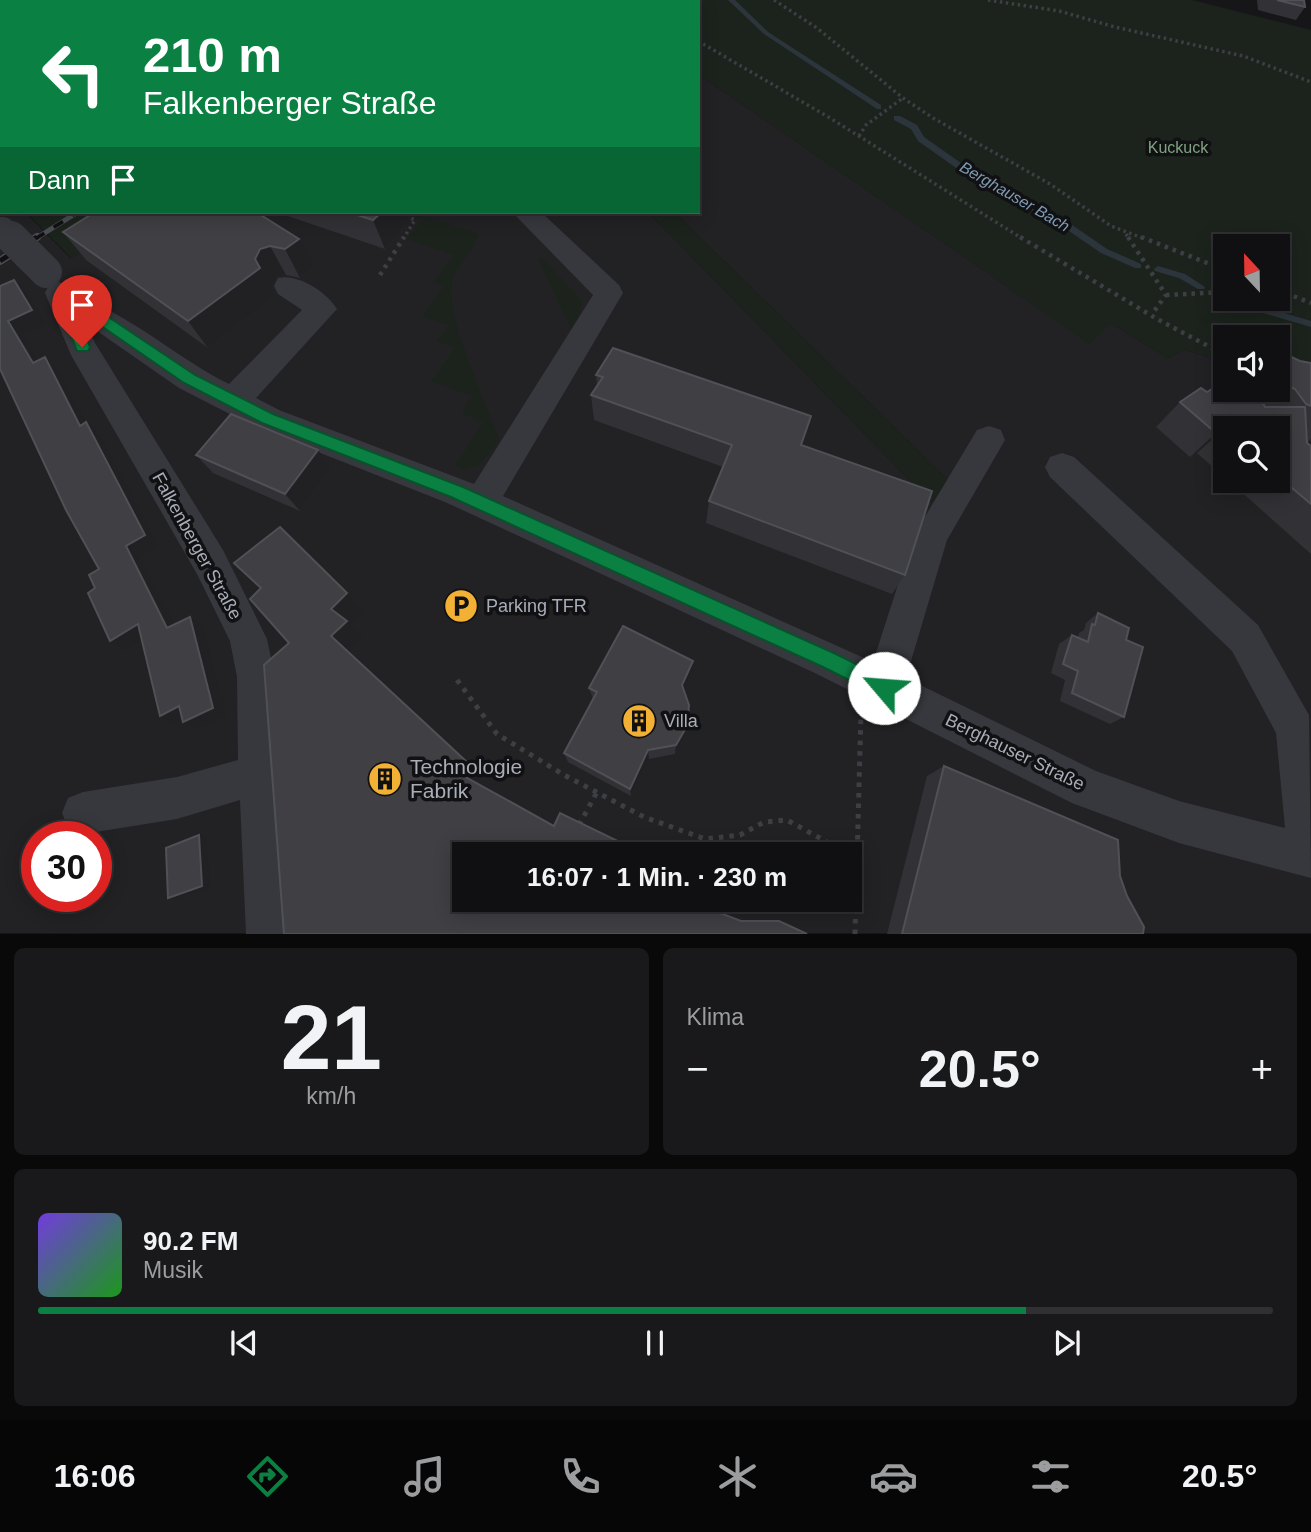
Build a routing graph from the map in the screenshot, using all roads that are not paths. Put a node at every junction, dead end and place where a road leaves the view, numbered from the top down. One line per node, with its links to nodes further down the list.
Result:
1 (526, 214): 8 (street)
2 (1, 227): 4 (street, bridge)
3 (288, 286): 5 (street)
4 (66, 304): 5 (street, Berghauser Straße); 10 (street, Falkenberger Straße)
5 (233, 401): 8 (street, Berghauser Straße)
6 (989, 440): 9 (street)
7 (1062, 467): 12 (street)
8 (481, 503): 9 (street, Berghauser Straße)
9 (873, 682): 12 (street, Berghauser Straße)
10 (259, 774): 11 (street); 13 (street, Falkenberger Straße)
11 (83, 813)
12 (1309, 855)
13 (269, 933)

